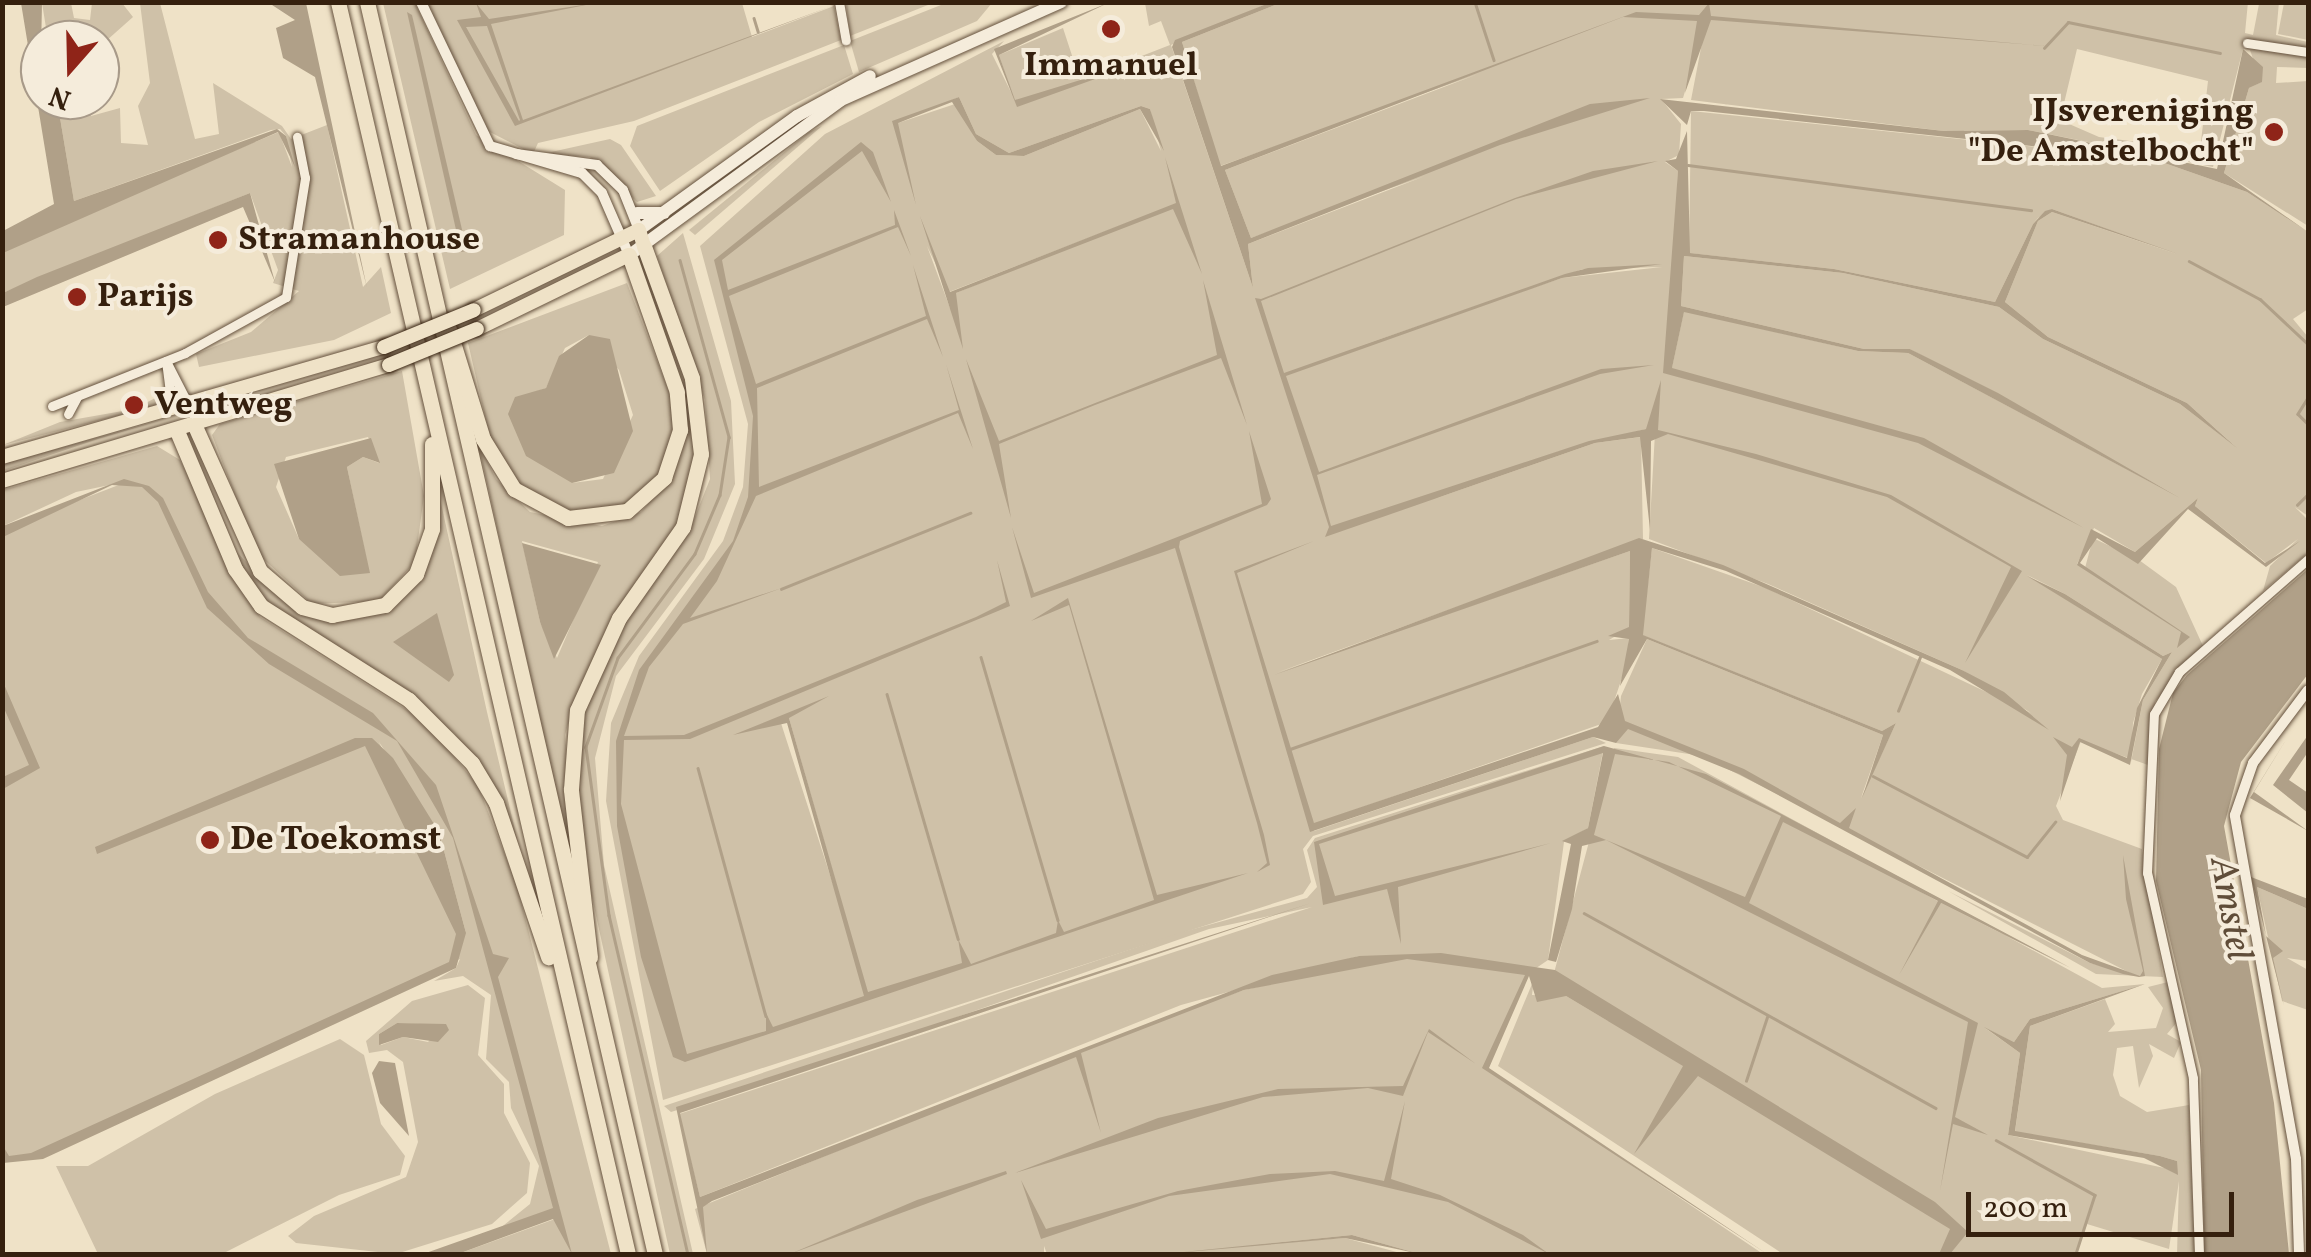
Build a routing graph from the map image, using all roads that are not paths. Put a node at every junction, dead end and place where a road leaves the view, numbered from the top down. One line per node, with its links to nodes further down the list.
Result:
1 (338, 2): 25 (highway)
2 (367, 2): 17 (highway)
3 (421, 2): 11 (street)
4 (839, 2): 7 (street)
5 (1042, 2): 13 (main road)
6 (1062, 2): 15 (main road)
7 (846, 40)
8 (2246, 43): 9 (street)
9 (2308, 52)
10 (297, 137): 18 (street)
11 (488, 141): 12 (street); 14 (street)
12 (637, 212): 13 (main road); 15 (street)
13 (666, 213): 15 (main road)
14 (622, 238): 15 (main road); 16 (street); 20 (main road, bridge)
15 (642, 238): 16 (main road); 31 (highway)
16 (629, 254): 17 (highway); 24 (main road, bridge)
17 (429, 281): 31 (highway)
18 (166, 361): 19 (street); 20 (street); 22 (street)
19 (77, 397): 21 (street); 23 (street)
20 (188, 404): 22 (main road); 24 (main road)
21 (52, 406)
22 (172, 408): 26 (main road); 27 (main road)
23 (68, 414)
24 (194, 424): 25 (highway); 26 (main road)
25 (433, 425): 32 (highway)
26 (177, 431): 28 (main road); 32 (highway)
27 (2, 456)
28 (2, 481)
29 (2308, 559): 35 (street)
30 (2308, 690): 36 (street)
31 (591, 991): 34 (highway)
32 (566, 1002): 33 (highway)
33 (628, 1254)
34 (655, 1254)
35 (2199, 1254)
36 (2299, 1254)

